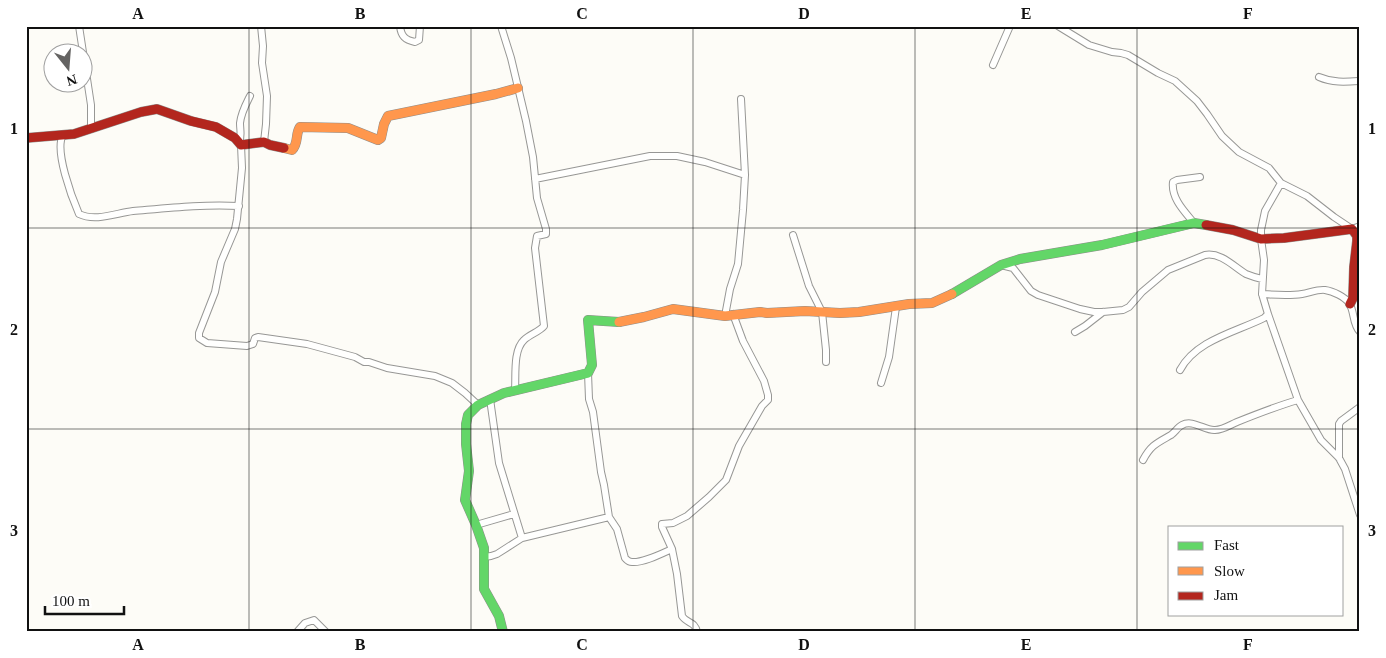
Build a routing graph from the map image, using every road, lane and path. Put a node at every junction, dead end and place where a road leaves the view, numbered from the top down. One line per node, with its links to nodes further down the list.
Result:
1 (79, 26): 14 (street)
2 (261, 26): 17 (street)
3 (400, 26): 4 (street)
4 (420, 26)
5 (501, 26): 11 (street)
6 (1010, 26): 8 (street)
7 (1058, 26): 22 (street)
8 (993, 66)
9 (1319, 77): 10 (street)
10 (1360, 80)
11 (518, 88): 17 (street); 21 (street)
12 (250, 96): 18 (street)
13 (741, 99): 19 (street)
14 (91, 129): 15 (street); 18 (street)
15 (63, 135): 16 (street); 23 (street)
16 (26, 138)
17 (264, 142): 18 (street)
18 (240, 144): 23 (street)
19 (746, 175): 21 (street); 36 (street)
20 (1200, 177): 24 (street)
21 (535, 179): 43 (street)
22 (1281, 183): 25 (street); 27 (street)
23 (239, 206): 46 (street)
24 (1194, 223): 27 (street); 28 (street)
25 (1356, 227): 27 (street); 31 (street)
26 (793, 235): 33 (street)
27 (1261, 239): 29 (street)
28 (1001, 265): 32 (street); 34 (street)
29 (1262, 280): 30 (street); 34 (street)
30 (1262, 294): 31 (street); 35 (street)
31 (1350, 304): 38 (street)
32 (896, 307): 33 (street); 42 (street)
33 (822, 312): 36 (street); 39 (street)
34 (1103, 312): 37 (street)
35 (1268, 314): 40 (street); 45 (street)
36 (729, 315): 41 (street); 55 (street)
37 (1075, 332)
38 (1360, 332)
39 (826, 362)
40 (1180, 370)
41 (588, 373): 43 (street); 52 (street)
42 (882, 383)
43 (515, 390): 44 (street)
44 (490, 399): 46 (street); 51 (street)
45 (1298, 400): 48 (street); 49 (street)
46 (478, 405): 53 (street)
47 (1360, 407): 48 (street)
48 (1340, 458): 50 (street)
49 (1143, 460)
50 (1359, 512)
51 (514, 514): 53 (street); 54 (street)
52 (609, 517): 54 (street); 55 (street)
53 (476, 525): 56 (street)
54 (522, 538): 56 (street)
55 (672, 549): 60 (street)
56 (484, 557): 59 (street)
57 (297, 632): 58 (street)
58 (326, 632)
59 (503, 632)
60 (697, 632)

